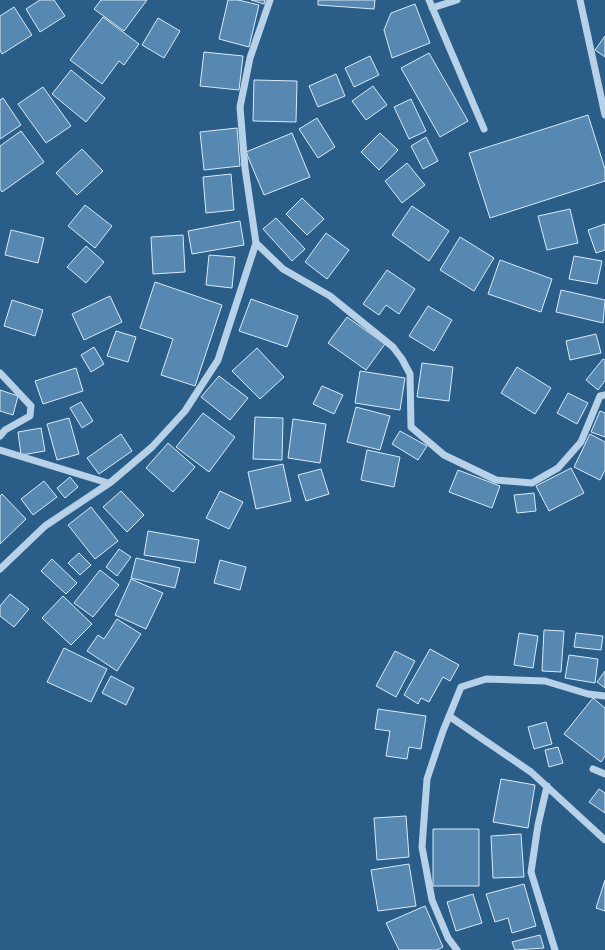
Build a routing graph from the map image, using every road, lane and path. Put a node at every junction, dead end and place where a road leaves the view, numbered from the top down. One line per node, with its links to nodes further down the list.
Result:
1 (270, 0): 8 (street)
2 (429, 0): 5 (street)
3 (457, 0): 5 (street)
4 (580, 0): 6 (street)
5 (432, 8): 7 (street)
6 (605, 115)
7 (484, 128)
8 (256, 243): 10 (street); 13 (street)
9 (0, 374): 11 (street)
10 (605, 395)
11 (0, 436)
12 (0, 450): 13 (street)
13 (108, 483): 14 (street)
14 (0, 569)
15 (605, 696): 16 (street)
16 (449, 716): 19 (street); 21 (street)
17 (594, 769): 18 (street)
18 (605, 774)
19 (547, 786): 20 (street); 22 (street)
20 (605, 840)
21 (457, 950)
22 (555, 950)

